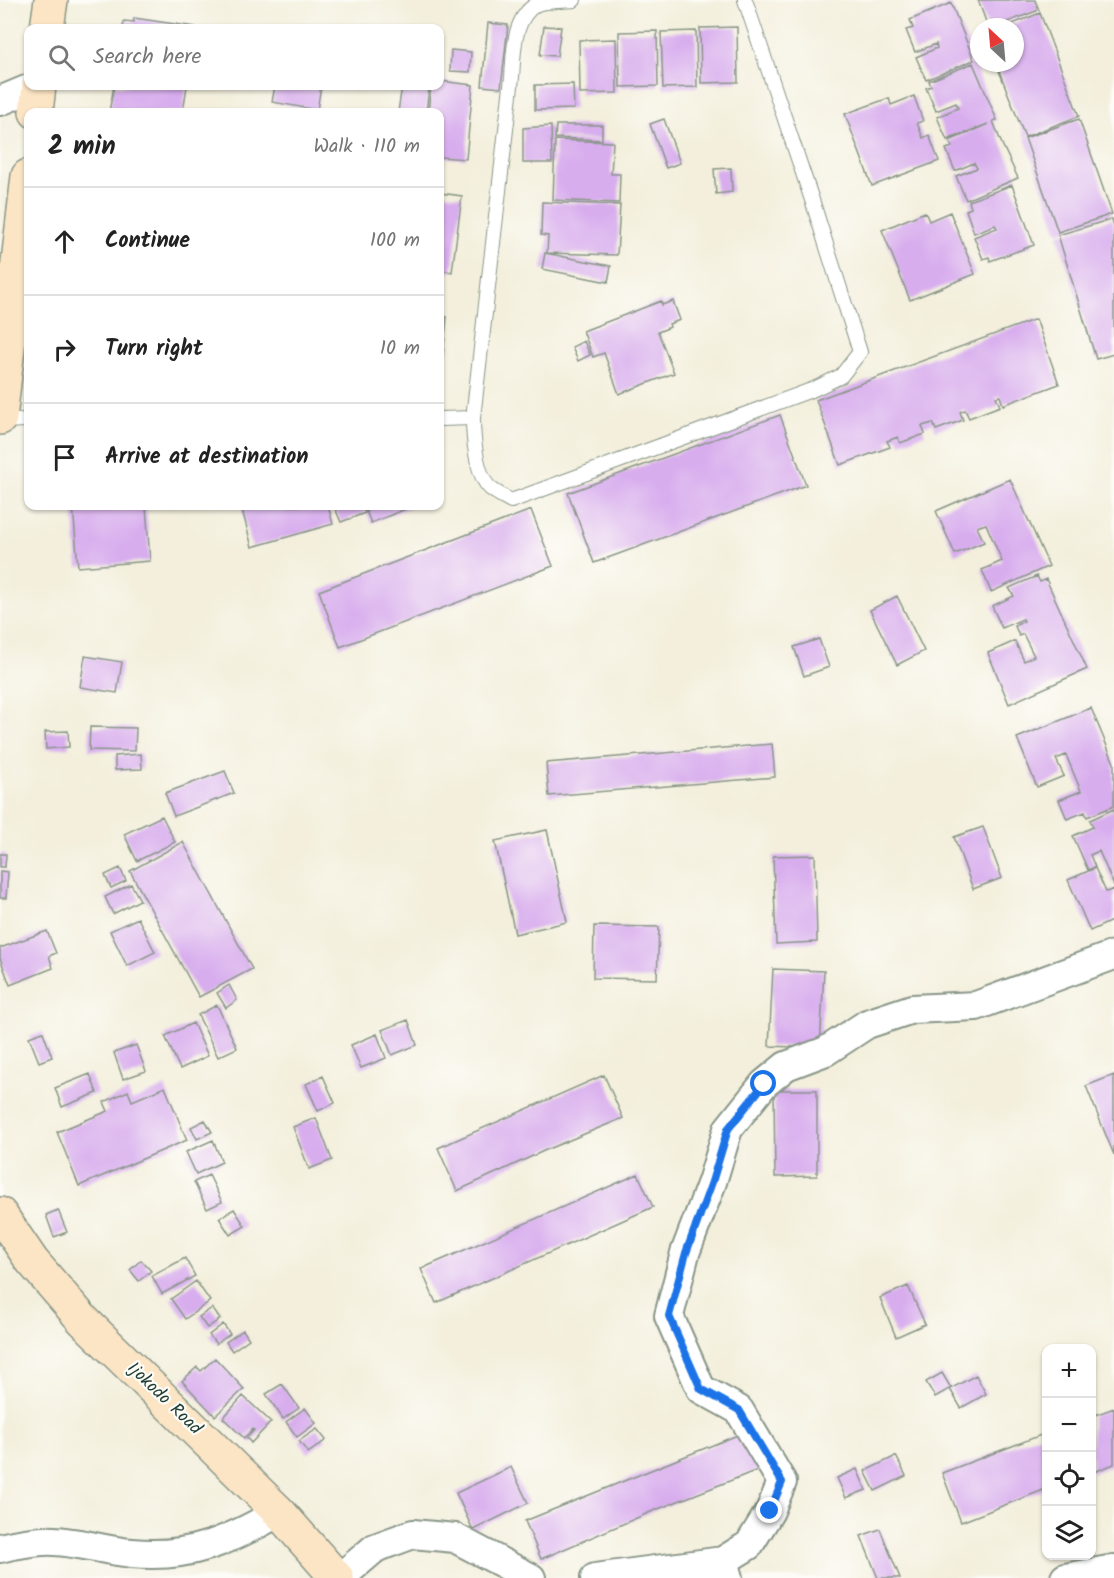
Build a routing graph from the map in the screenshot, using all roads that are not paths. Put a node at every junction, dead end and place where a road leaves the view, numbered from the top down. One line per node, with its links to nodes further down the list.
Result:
1 (51, 0): 4 (main road)
2 (574, 0): 10 (lane)
3 (745, 0): 10 (lane)
4 (48, 24)
5 (28, 90): 7 (street)
6 (38, 90): 8 (main road)
7 (0, 101)
8 (36, 108)
9 (24, 211): 12 (main road)
10 (472, 418): 11 (lane)
11 (444, 419)
12 (0, 420): 13 (lane)
13 (24, 420)
14 (1114, 955): 18 (street)
15 (0, 1214): 16 (main road, Ijokodo Road)
16 (279, 1512): 17 (street); 20 (main road, Ijokodo Road)
17 (0, 1548)
18 (726, 1569): 22 (street)
19 (1114, 1569): 23 (street)
20 (338, 1578): 21 (street)
21 (531, 1578)
22 (595, 1578)
23 (1065, 1578)

